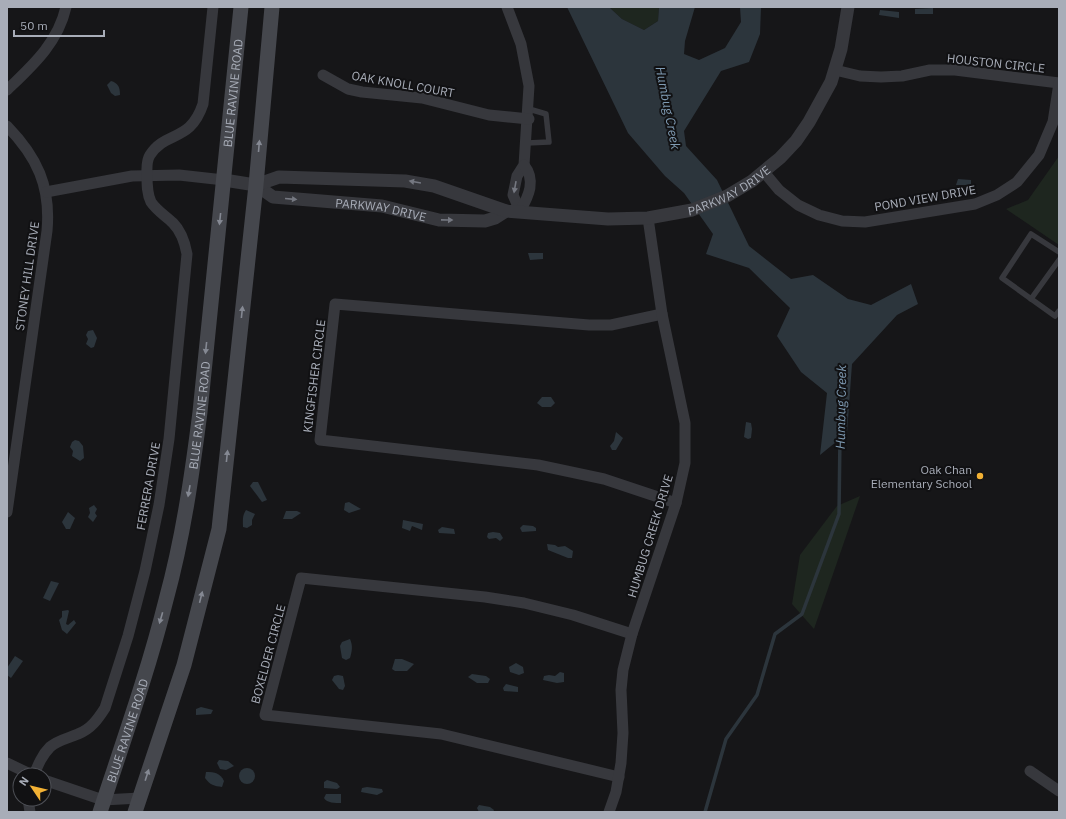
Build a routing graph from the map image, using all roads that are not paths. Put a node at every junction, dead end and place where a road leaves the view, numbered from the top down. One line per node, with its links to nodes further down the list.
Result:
1 (66, 7): 10 (street)
2 (213, 7): 16 (street, FERRERA DRIVE)
3 (242, 7): 17 (main road, BLUE RAVINE ROAD)
4 (272, 7): 18 (main road, one-way to 4)
5 (507, 7): 11 (street)
6 (848, 7): 7 (street, PARKWAY DRIVE)
7 (835, 70): 9 (street, HOUSTON CIRCLE); 15 (street, PARKWAY DRIVE)
8 (323, 75): 11 (street, OAK KNOLL COURT)
9 (1059, 83): 15 (street, POND VIEW DRIVE)
10 (7, 90)
11 (529, 114): 13 (street); 13 (lane)
12 (7, 126): 19 (street, STONEY HILL DRIVE)
13 (527, 143): 14 (street)
14 (524, 165): 21 (street, one-way to 21); 21 (street)
15 (764, 172): 22 (street, PARKWAY DRIVE)
16 (147, 176): 17 (street); 19 (street); 31 (street, FERRERA DRIVE)
17 (224, 180): 18 (street, PARKWAY DRIVE); 37 (main road, BLUE RAVINE ROAD, one-way to 37)
18 (256, 185): 20 (street, PARKWAY DRIVE, one-way to 18); 20 (street, PARKWAY DRIVE, one-way to 20); 36 (main road, one-way to 18)
19 (46, 192): 29 (street, STONEY HILL DRIVE)
20 (506, 211): 21 (street, PARKWAY DRIVE)
21 (520, 211): 22 (street, PARKWAY DRIVE)
22 (648, 218): 27 (street, HUMBUG CREEK DRIVE)
23 (1059, 252): 25 (lane)
24 (1059, 260): 25 (lane)
25 (1031, 299): 26 (lane)
26 (1059, 311)
27 (662, 314): 28 (street, HUMBUG CREEK DRIVE); 28 (street, KINGFISHER CIRCLE)
28 (676, 503): 30 (street, HUMBUG CREEK DRIVE)
29 (7, 512)
30 (632, 634): 33 (street, HUMBUG CREEK DRIVE); 33 (street, BOXELDER CIRCLE)
31 (37, 767)
32 (1030, 771): 35 (street)
33 (619, 776): 39 (street, HUMBUG CREEK DRIVE)
34 (52, 784): 37 (street)
35 (1059, 791)
36 (140, 798): 37 (street); 38 (main road)
37 (102, 806)
38 (135, 812)
39 (609, 812)

